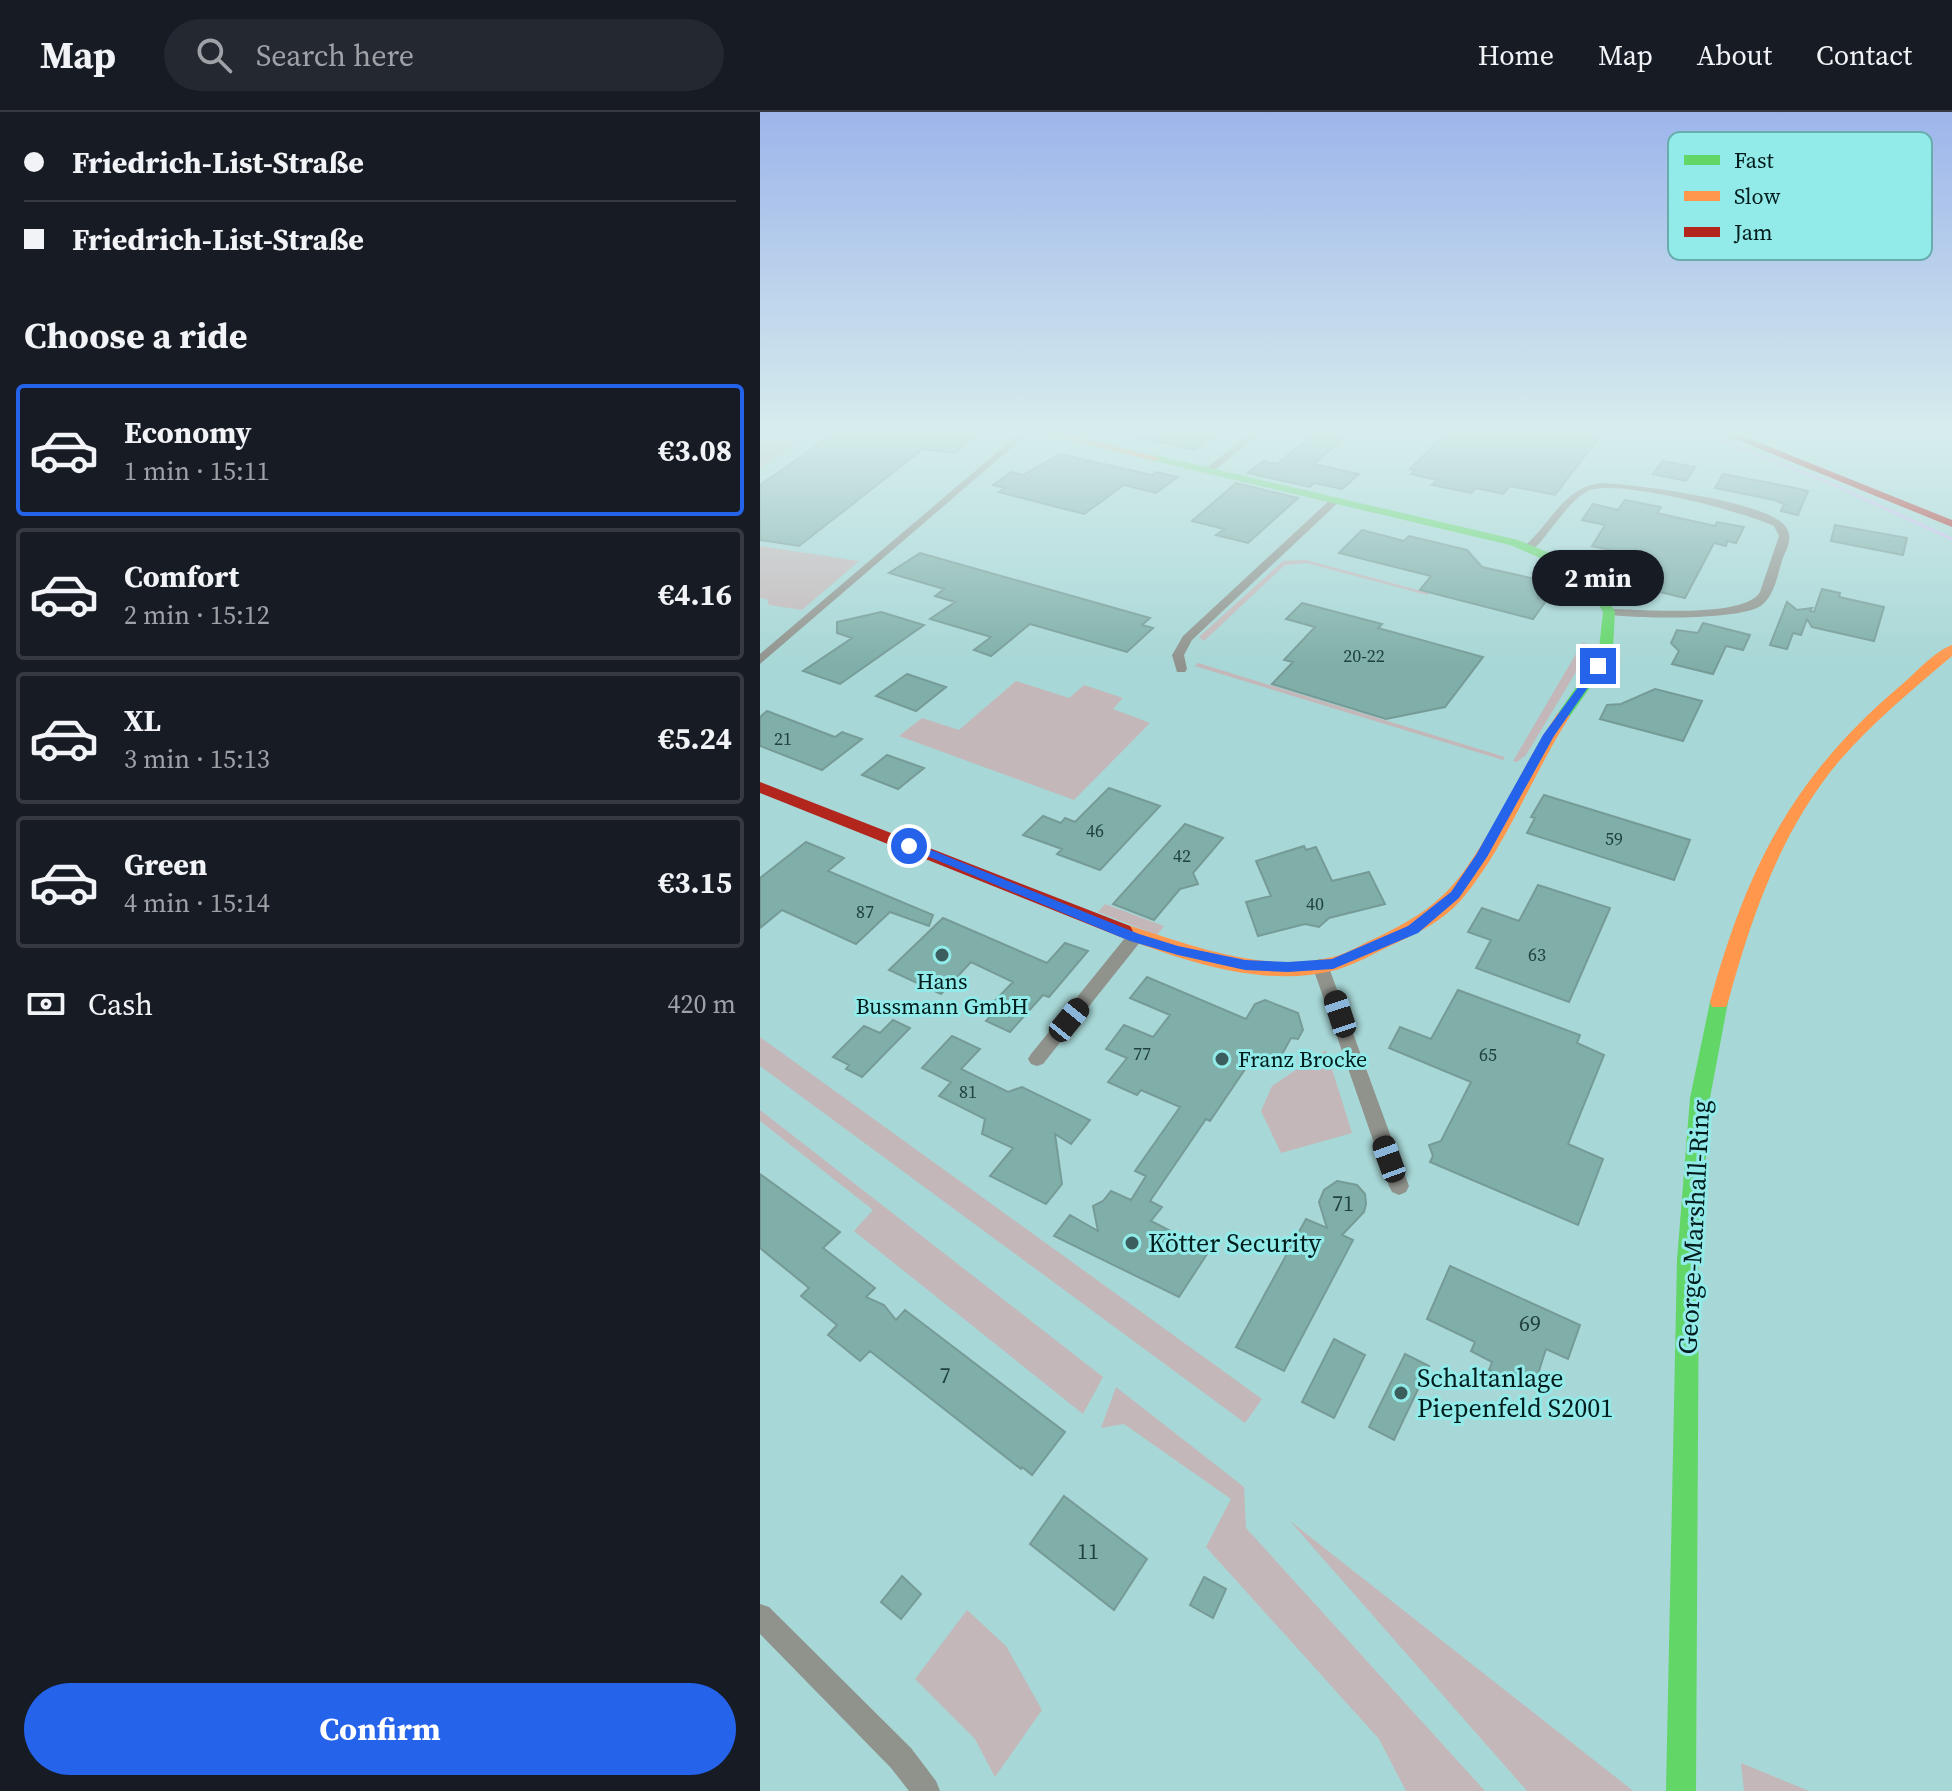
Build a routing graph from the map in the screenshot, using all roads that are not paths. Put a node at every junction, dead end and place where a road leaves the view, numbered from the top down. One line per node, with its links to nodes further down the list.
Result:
1 (936, 509): 11 (street)
2 (1326, 509): 12 (street)
3 (1375, 509): 8 (street)
4 (1565, 509): 8 (street)
5 (1738, 509): 9 (street)
6 (1916, 509): 7 (street)
7 (1952, 524)
8 (1530, 547): 9 (street)
9 (1609, 612): 15 (street)
10 (1952, 649): 20 (street, George-Marshall-Ring)
11 (760, 660)
12 (1181, 669)
13 (760, 787): 14 (street)
14 (1135, 937): 15 (street); 16 (street)
15 (1320, 965): 17 (street)
16 (1037, 1059)
17 (1399, 1186)
18 (760, 1616): 19 (street)
19 (926, 1791)
20 (1681, 1791)

